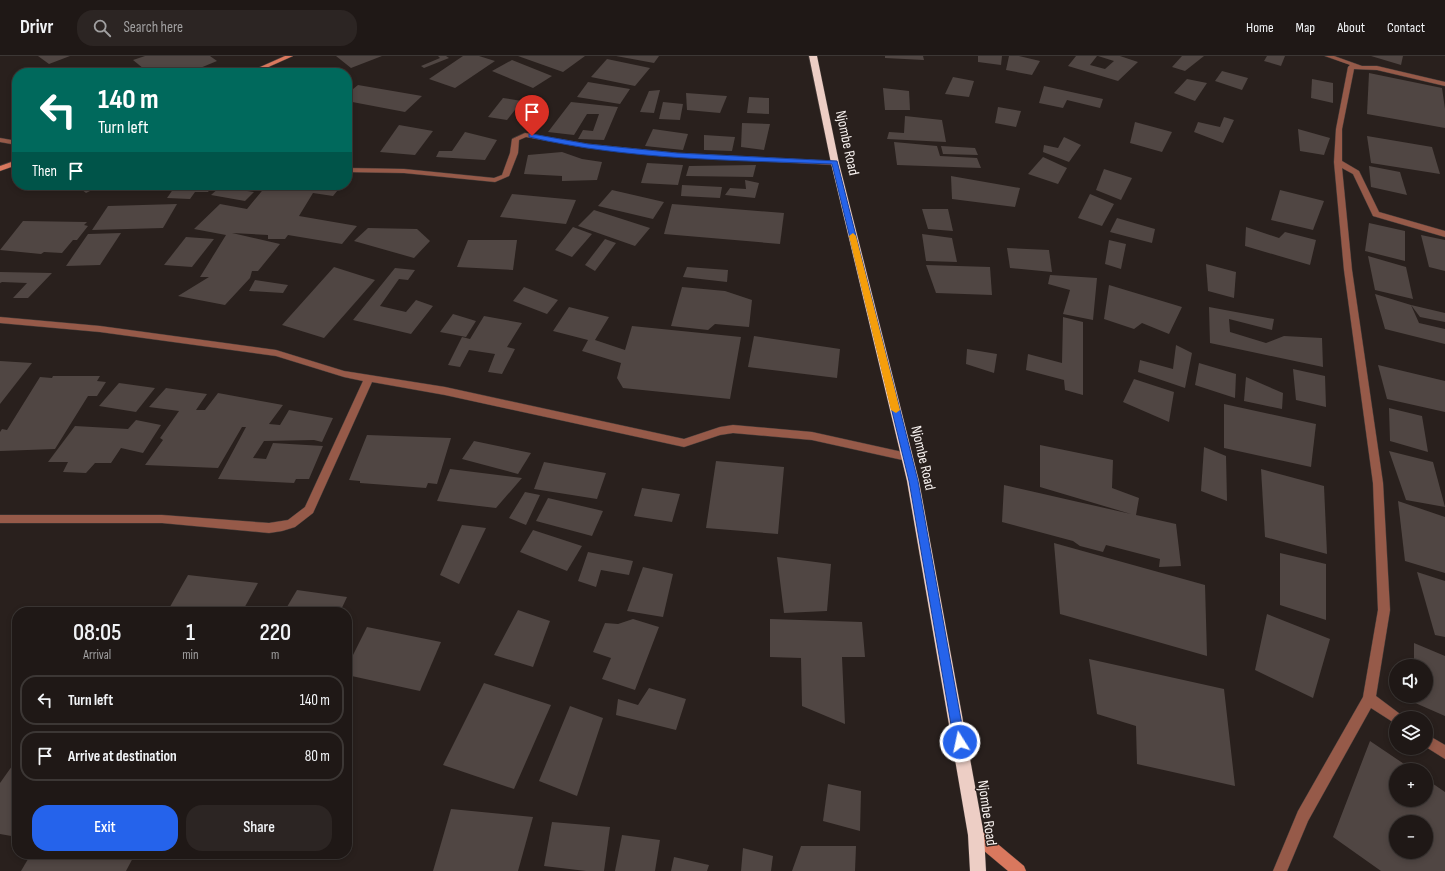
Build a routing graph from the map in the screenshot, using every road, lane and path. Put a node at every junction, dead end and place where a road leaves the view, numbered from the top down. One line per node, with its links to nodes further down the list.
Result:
1 (290, 56): 5 (street)
2 (813, 56): 9 (highway, Njombe Road)
3 (1328, 56): 4 (street)
4 (1359, 66): 6 (street); 10 (street)
5 (262, 68)
6 (1445, 84)
7 (0, 140): 8 (street)
8 (12, 142)
9 (835, 162): 13 (street); 17 (highway, Njombe Road)
10 (1338, 162): 14 (street); 19 (street)
11 (12, 164): 12 (street)
12 (0, 170)
13 (352, 170)
14 (1445, 234)
15 (0, 320): 16 (street)
16 (369, 378): 17 (street); 18 (street)
17 (907, 456): 23 (highway, Njombe Road)
18 (0, 519)
19 (1369, 699): 20 (street); 26 (street)
20 (1389, 713)
21 (1433, 745): 22 (street)
22 (1445, 753)
23 (976, 835): 24 (highway, Njombe Road); 25 (street)
24 (978, 871)
25 (1019, 871)
26 (1280, 871)

